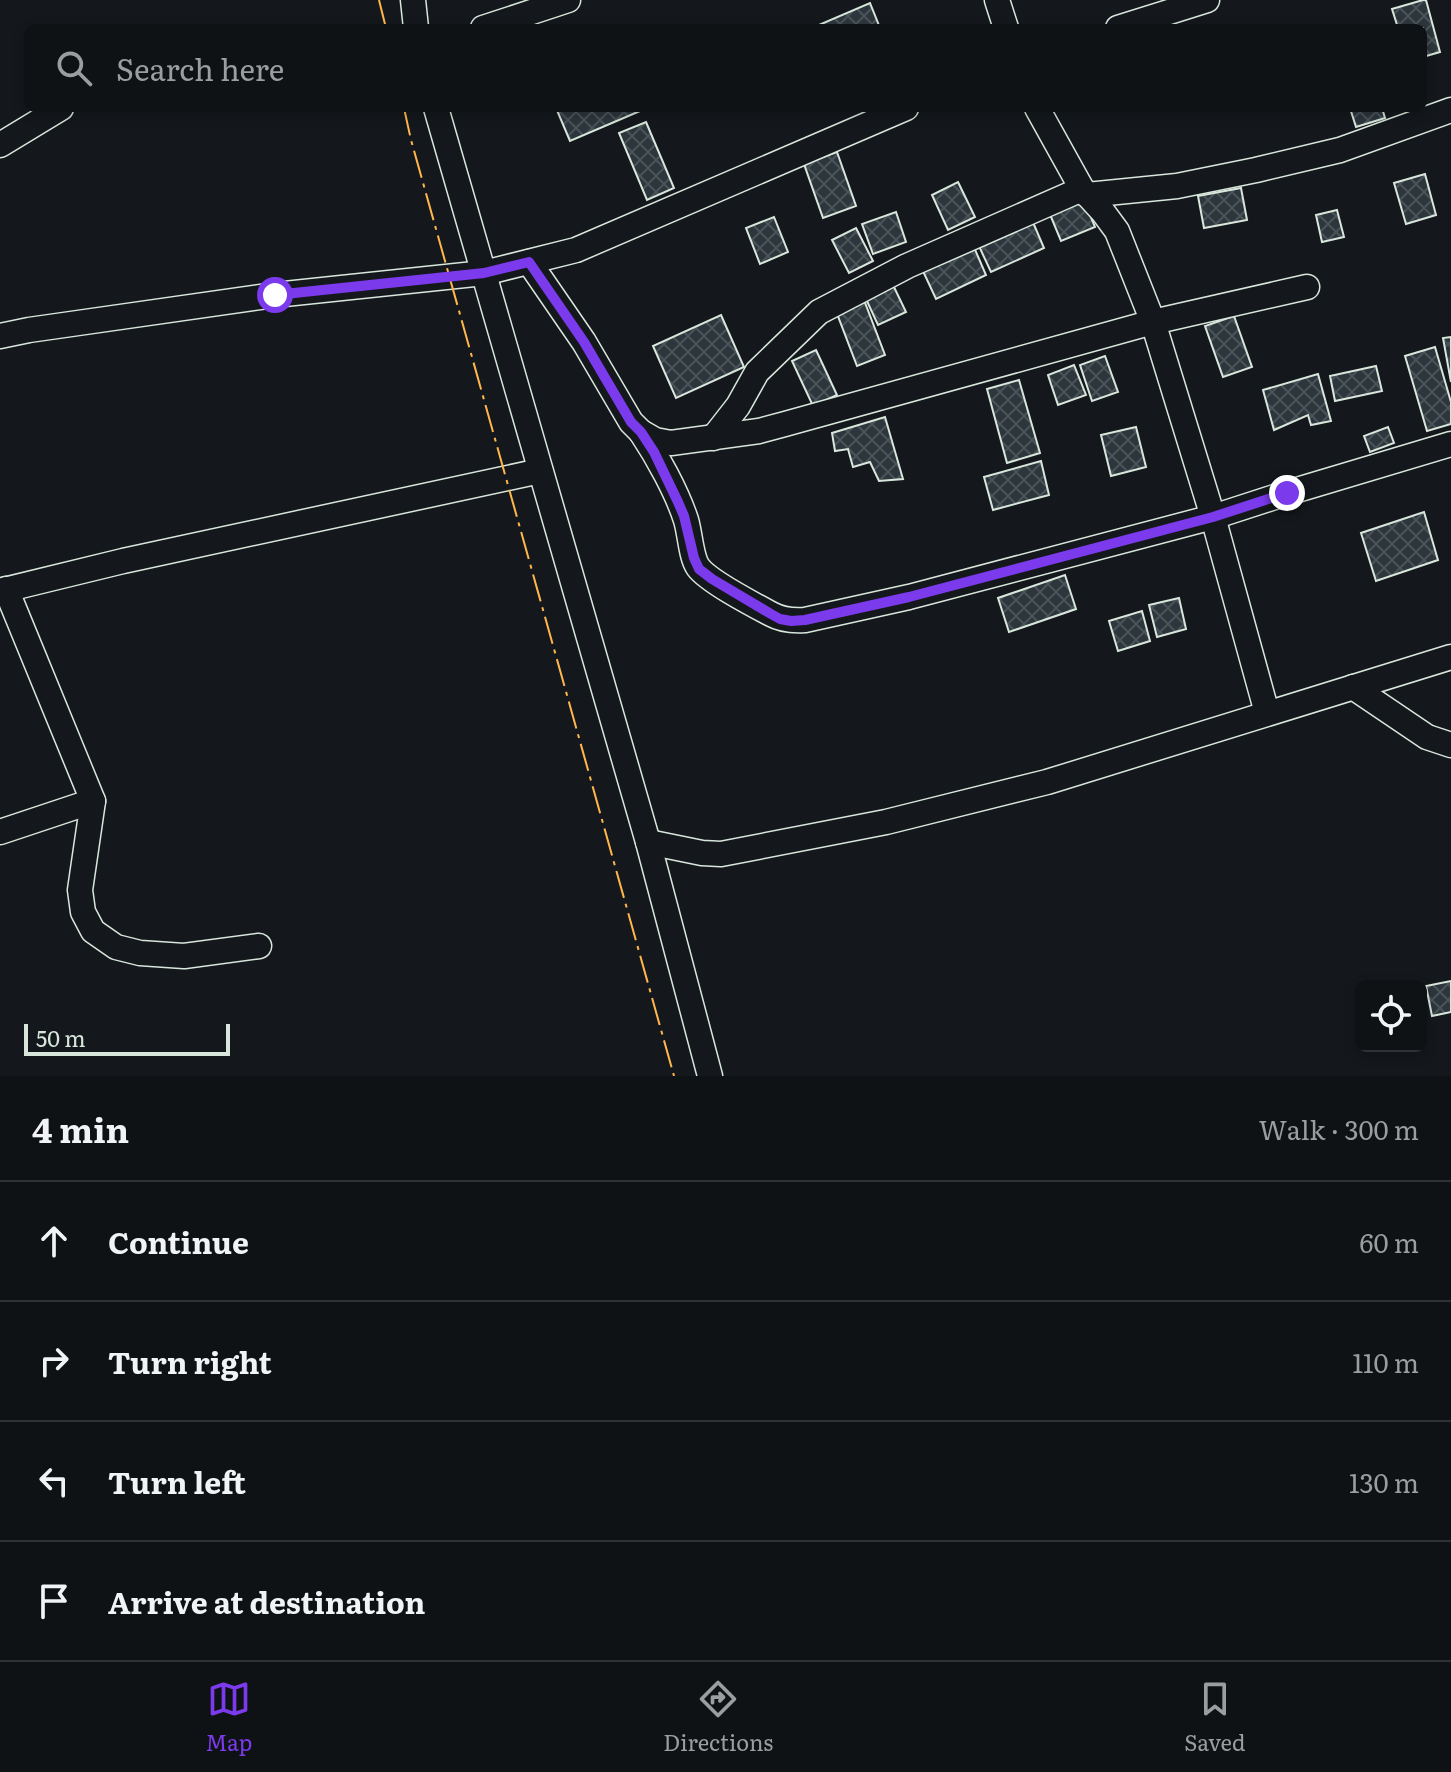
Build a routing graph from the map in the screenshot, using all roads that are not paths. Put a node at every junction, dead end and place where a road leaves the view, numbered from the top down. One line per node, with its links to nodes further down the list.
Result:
1 (413, 0): 5 (street)
2 (568, 0): 6 (street)
3 (997, 0): 7 (street)
4 (1207, 0): 8 (street)
5 (416, 24)
6 (495, 24)
7 (1005, 24)
8 (1131, 24)
9 (1451, 110): 15 (street)
10 (54, 112): 14 (street)
11 (437, 112): 17 (street)
12 (897, 112): 16 (street)
13 (1039, 112): 15 (street)
14 (0, 145)
15 (1085, 192): 19 (street); 22 (street)
16 (529, 262): 17 (street); 21 (street)
17 (484, 273): 20 (street); 24 (street)
18 (1307, 287): 19 (street)
19 (1153, 322): 22 (street); 25 (street)
20 (0, 336)
21 (641, 432): 22 (street); 25 (street)
22 (713, 438)
23 (1451, 444): 25 (street)
24 (540, 471): 26 (street); 33 (street)
25 (1213, 517): 29 (street)
26 (3, 590): 31 (street)
27 (1451, 657): 28 (street)
28 (1353, 687): 29 (street); 30 (street)
29 (1267, 713): 33 (street)
30 (1451, 745)
31 (93, 801): 32 (street); 34 (street)
32 (0, 832)
33 (648, 842): 35 (street)
34 (259, 946)
35 (710, 1076)

